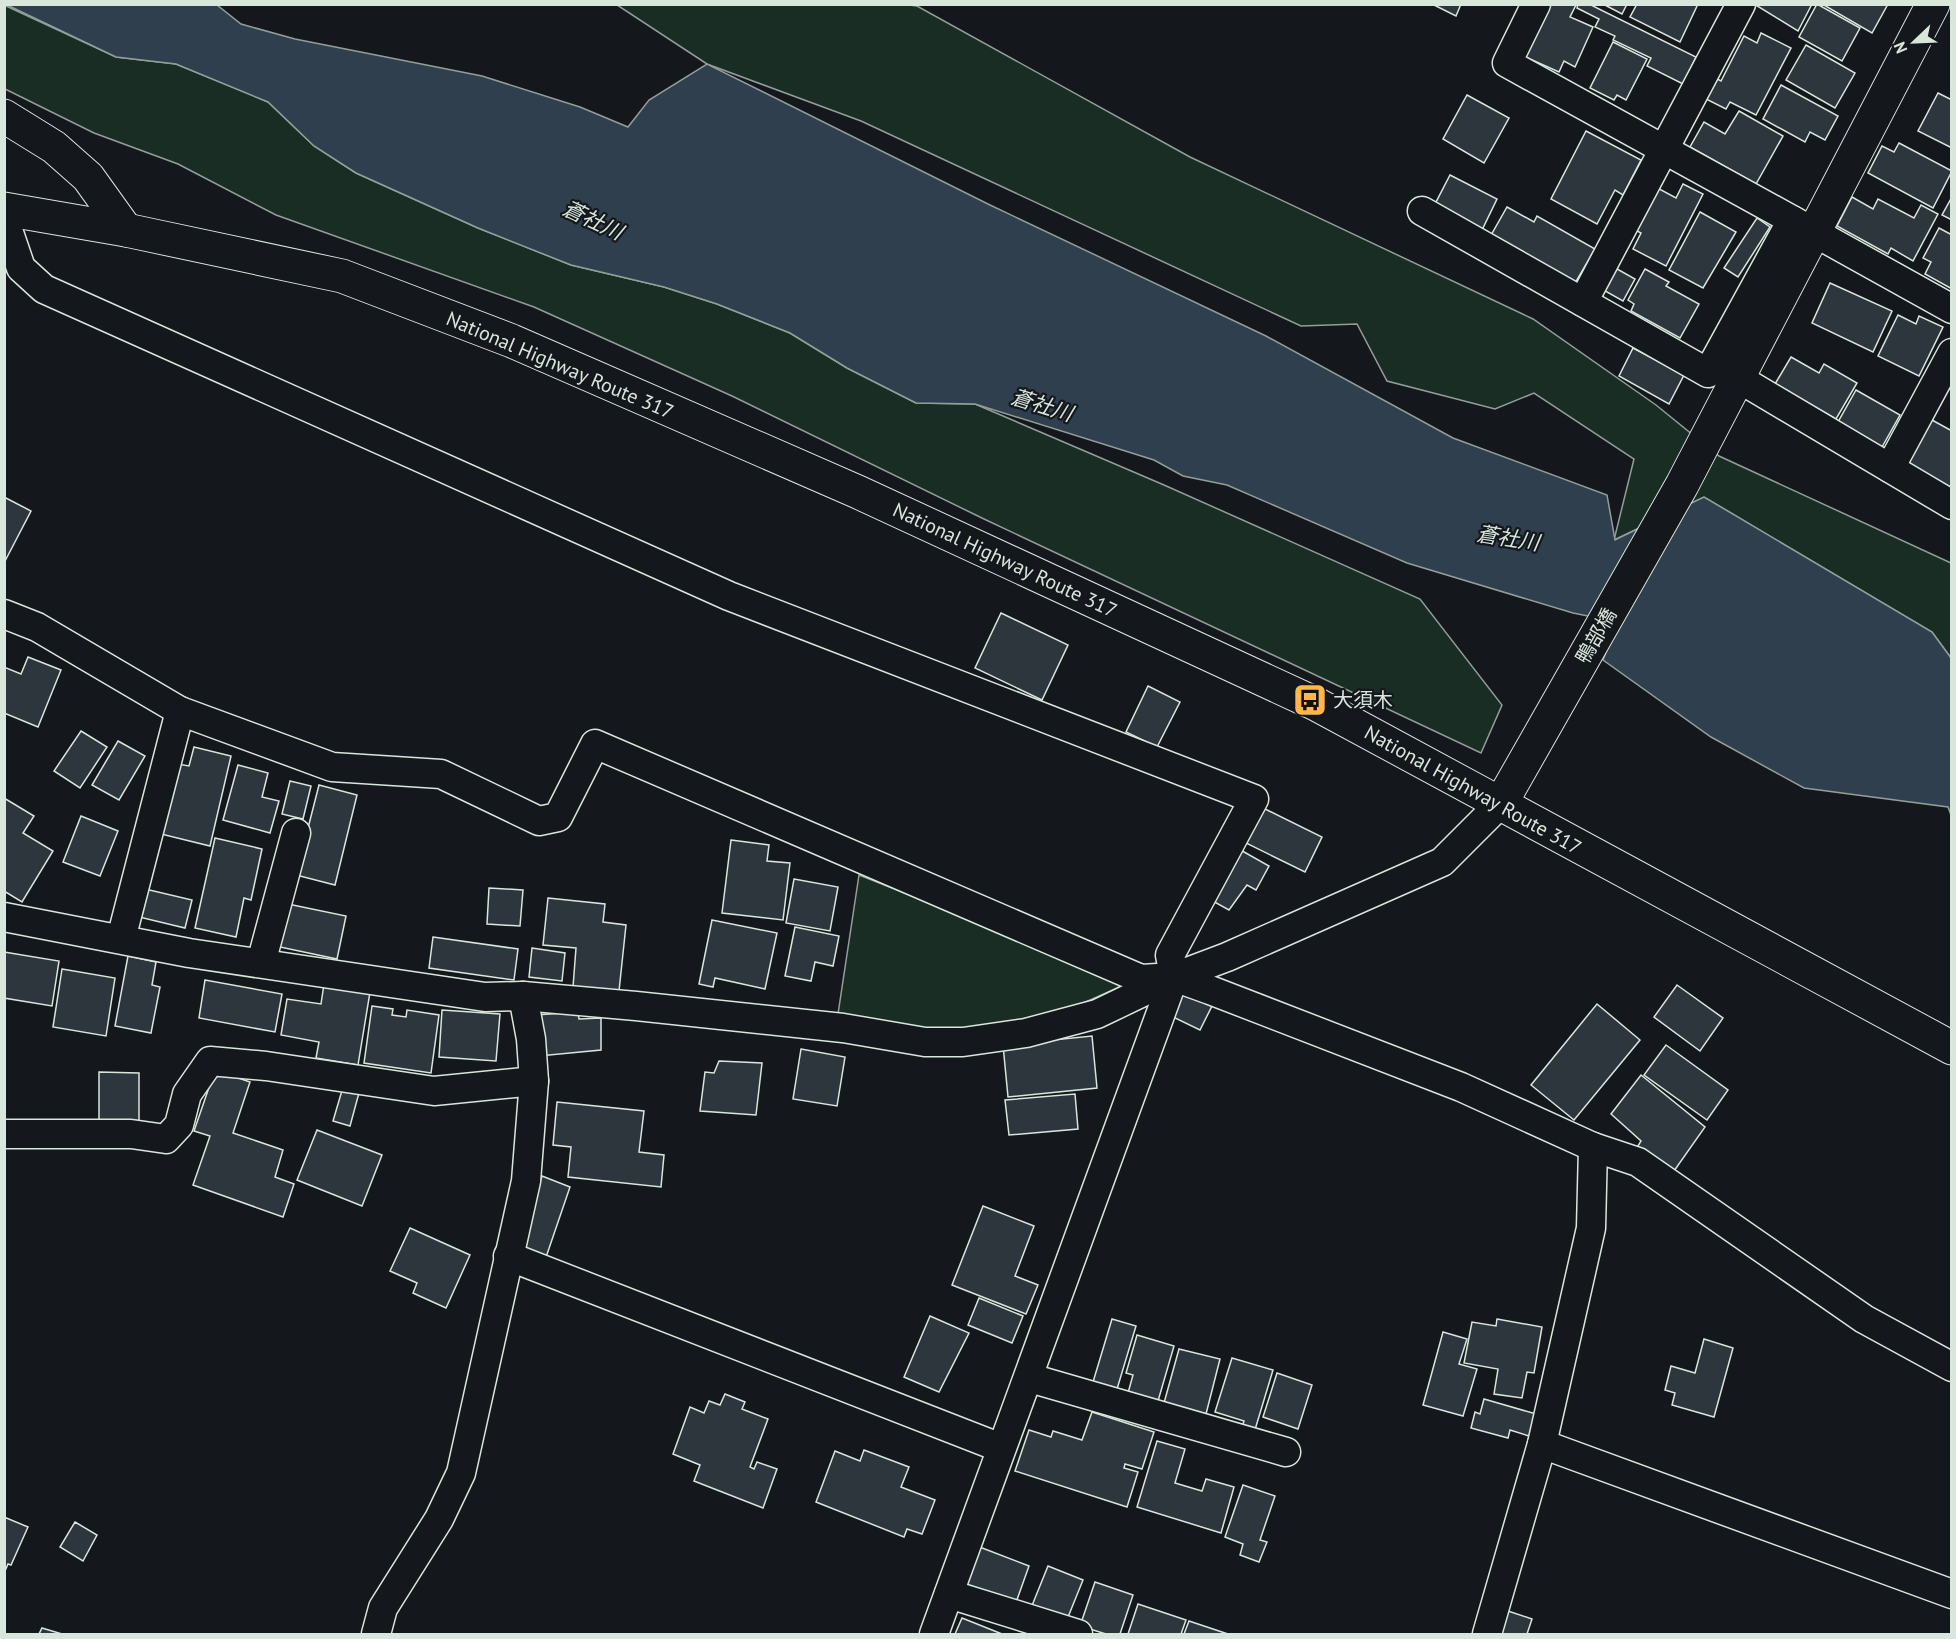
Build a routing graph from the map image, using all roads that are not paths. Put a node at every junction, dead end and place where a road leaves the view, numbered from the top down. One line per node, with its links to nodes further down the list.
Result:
1 (1536, 4): 5 (street)
2 (1741, 4): 5 (street)
3 (1933, 4): 9 (main road, 鴨部橋)
4 (4, 116): 10 (main road)
5 (1664, 150): 9 (street); 11 (street)
6 (4, 209): 10 (main road, National Highway Route 317)
7 (1422, 212): 11 (street)
8 (4, 218): 24 (street)
9 (1803, 227): 11 (street); 12 (street); 14 (main road, 鴨部橋)
10 (126, 230): 19 (main road, National Highway Route 317)
11 (1583, 302)
12 (1952, 309)
13 (1952, 353): 15 (street)
14 (1738, 378): 15 (street); 19 (main road, 鴨部橋)
15 (1890, 468): 16 (street)
16 (1952, 505)
17 (4, 614): 18 (street)
18 (180, 711): 22 (street); 24 (street)
19 (1505, 795): 24 (street); 26 (main road, National Highway Route 317)
20 (296, 833): 23 (street)
21 (4, 917): 22 (street)
22 (121, 939): 23 (street)
23 (261, 963): 25 (street)
24 (1174, 977): 25 (street); 29 (street); 32 (street)
25 (523, 996): 27 (street)
26 (1952, 1048)
27 (534, 1081): 28 (street); 30 (street)
28 (4, 1134)
29 (1593, 1147): 31 (street); 33 (street)
30 (508, 1256): 34 (street); 38 (street)
31 (1952, 1367)
32 (1030, 1378): 34 (street); 35 (street)
33 (1542, 1444): 37 (street); 41 (street)
34 (1001, 1448): 36 (street)
35 (1286, 1452)
36 (949, 1594): 39 (street); 40 (street)
37 (1952, 1594)
38 (376, 1635)
39 (933, 1635)
40 (1078, 1635)
41 (1486, 1635)

